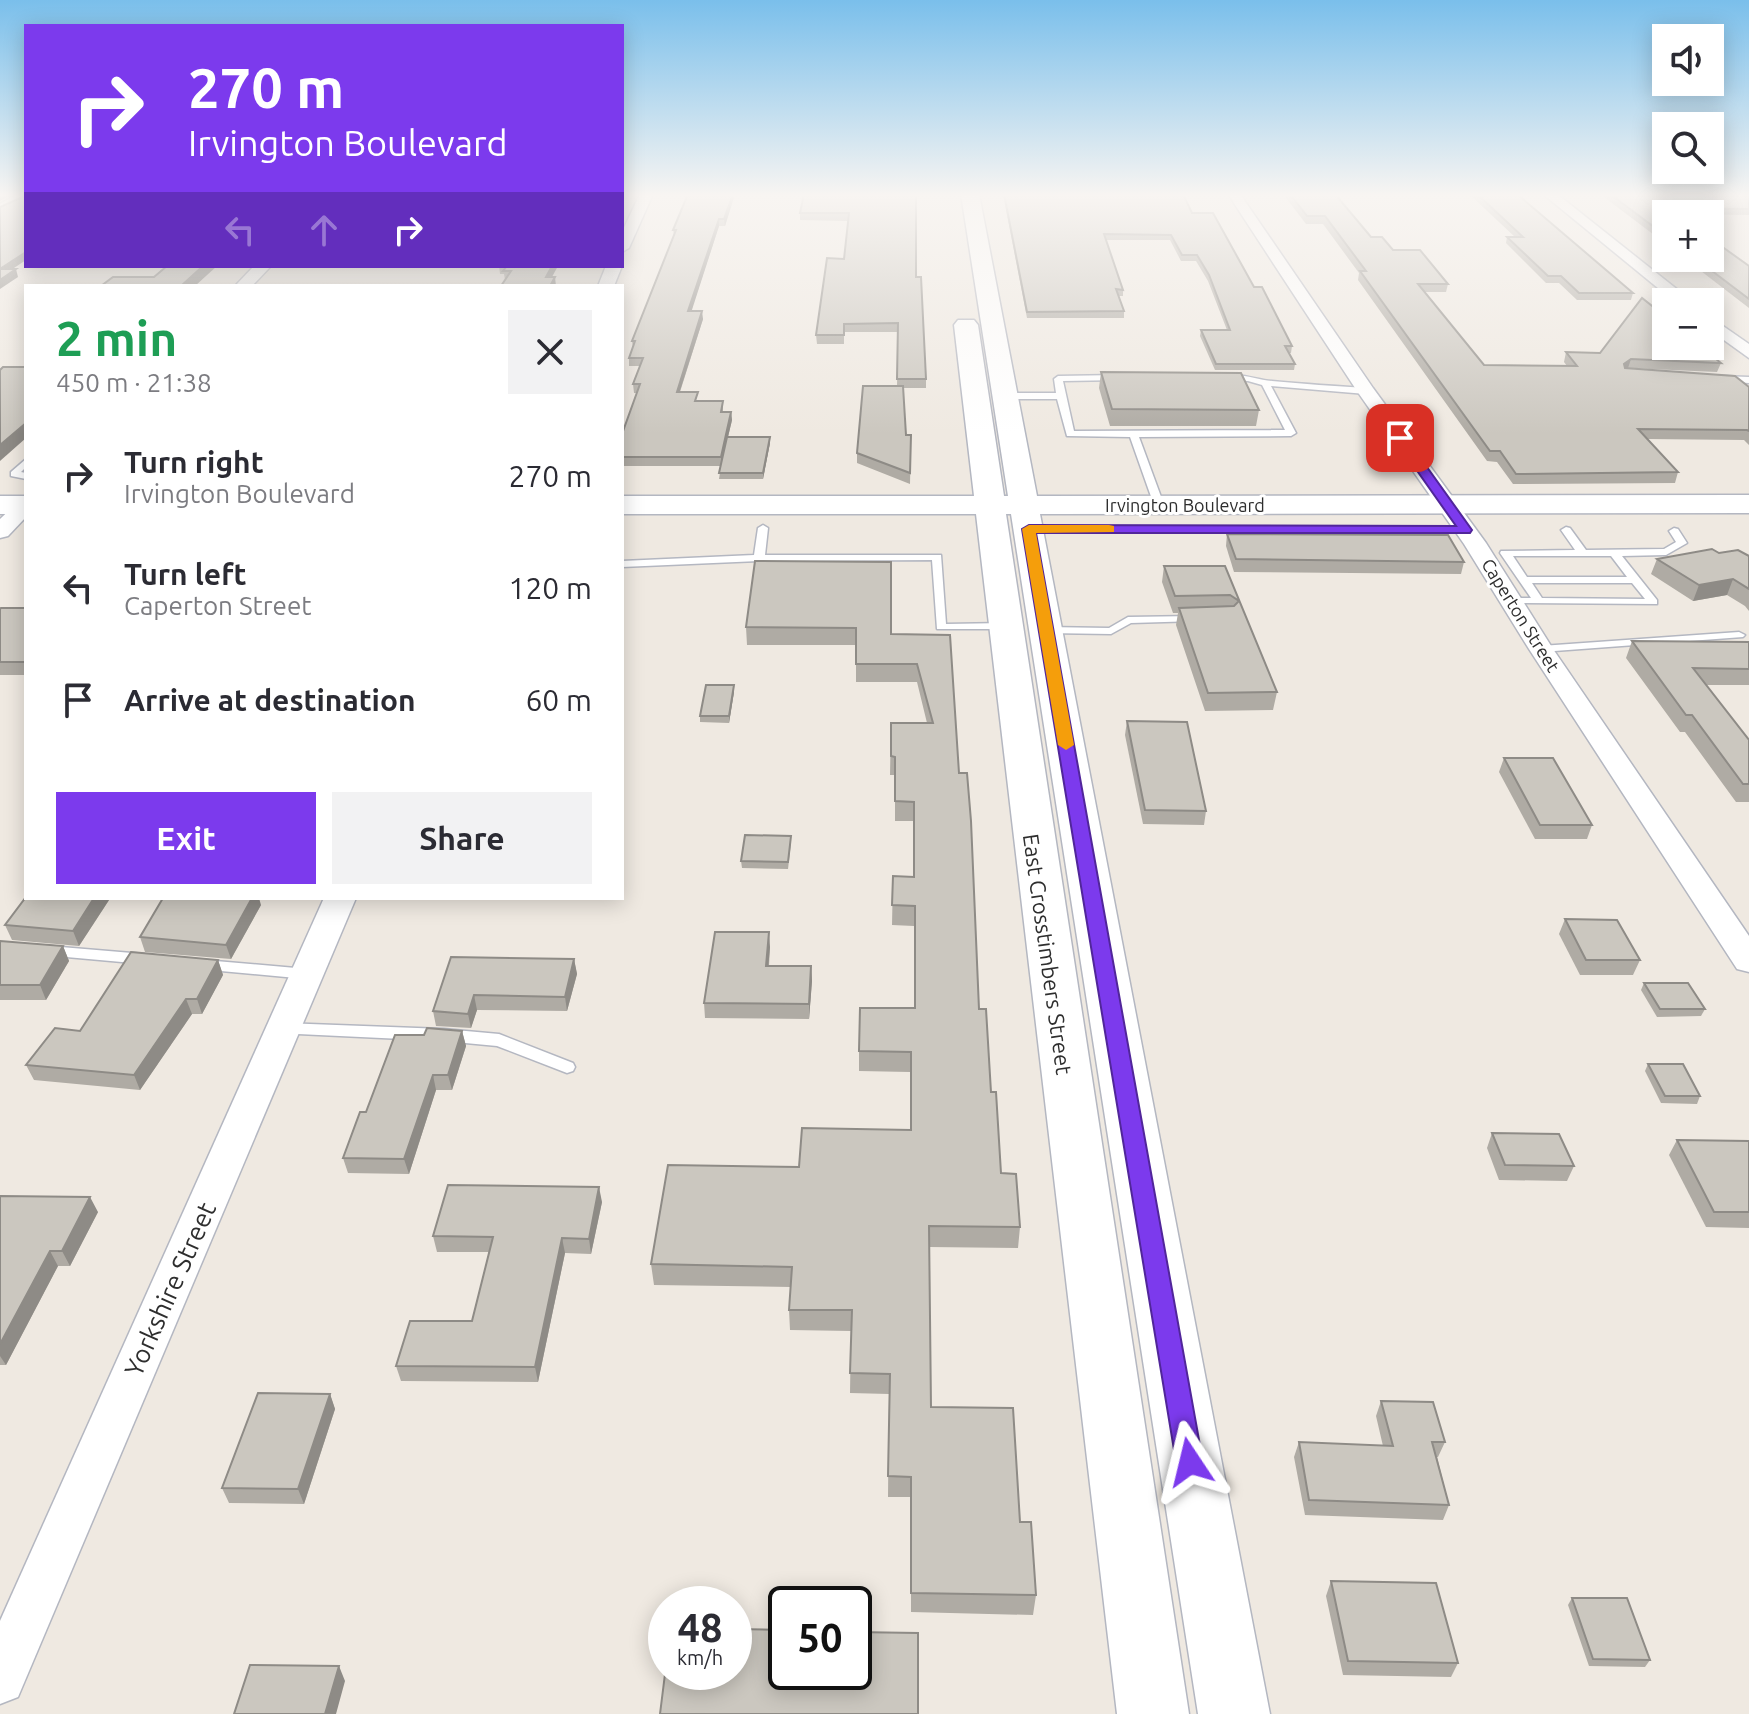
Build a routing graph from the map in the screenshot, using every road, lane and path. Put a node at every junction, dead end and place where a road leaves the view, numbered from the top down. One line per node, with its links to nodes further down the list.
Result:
1 (973, 274): 16 (main road, East Crosstimbers Street)
2 (1288, 274): 13 (street, Caperton Street)
3 (1650, 274): 4 (street)
4 (1667, 288)
5 (962, 297): 15 (main road, East Crosstimbers Street)
6 (1724, 333): 7 (street)
7 (1749, 353)
8 (1127, 378): 14 (lane)
9 (1219, 378): 12 (lane)
10 (1704, 378): 11 (lane)
11 (1749, 380)
12 (1265, 383): 13 (lane); 17 (lane)
13 (1366, 391): 25 (street, Caperton Street)
14 (1061, 396): 16 (lane); 17 (lane)
15 (975, 397): 16 (main road); 27 (main road, East Crosstimbers Street)
16 (1006, 397): 27 (main road, East Crosstimbers Street)
17 (1134, 434): 24 (lane)
18 (24, 464): 19 (lane)
19 (14, 474): 20 (lane); 21 (lane)
20 (0, 475)
21 (24, 476)
22 (1749, 504): 25 (main road, Irvington Boulevard)
23 (624, 505): 30 (main road, Irvington Boulevard)
24 (1159, 505): 25 (main road, Irvington Boulevard); 27 (main road, Irvington Boulevard)
25 (1447, 505): 31 (street, Caperton Street)
26 (24, 507): 28 (main road)
27 (1009, 517): 30 (main road, Irvington Boulevard); 31 (main road, Irvington Boulevard); 42 (main road, East Crosstimbers Street)
28 (6, 523)
29 (624, 528): 30 (main road, Irvington Boulevard)
30 (763, 530): 36 (lane); 42 (lane)
31 (1466, 530): 34 (main road, Irvington Boulevard); 39 (street, Caperton Street)
32 (1674, 531): 33 (main road, Irvington Boulevard); 34 (main road, Irvington Boulevard); 35 (lane)
33 (1749, 531)
34 (1574, 541): 35 (lane); 37 (lane)
35 (1614, 553): 38 (lane)
36 (624, 564)
37 (1524, 580): 38 (lane); 40 (lane)
38 (1636, 580): 40 (lane)
39 (1511, 601): 40 (lane); 44 (street, Caperton Street)
40 (1539, 601)
41 (1212, 618): 42 (lane)
42 (1026, 628): 45 (main road, East Crosstimbers Street)
43 (1739, 635): 44 (lane)
44 (1541, 649): 49 (street, Caperton Street)
45 (1044, 752): 54 (main road, East Crosstimbers Street); 55 (main road, East Crosstimbers Street)
46 (339, 900): 51 (street, Yorkshire Street)
47 (31, 949): 48 (lane)
48 (154, 960)
49 (1749, 961)
50 (184, 963): 51 (lane)
51 (307, 974): 52 (street, Yorkshire Street)
52 (283, 1029): 53 (lane); 56 (street, Yorkshire Street)
53 (567, 1067)
54 (1070, 1114): 55 (main road); 57 (main road, East Crosstimbers Street)
55 (1130, 1115): 58 (main road, East Crosstimbers Street)
56 (0, 1679)
57 (1153, 1714)
58 (1234, 1714)

